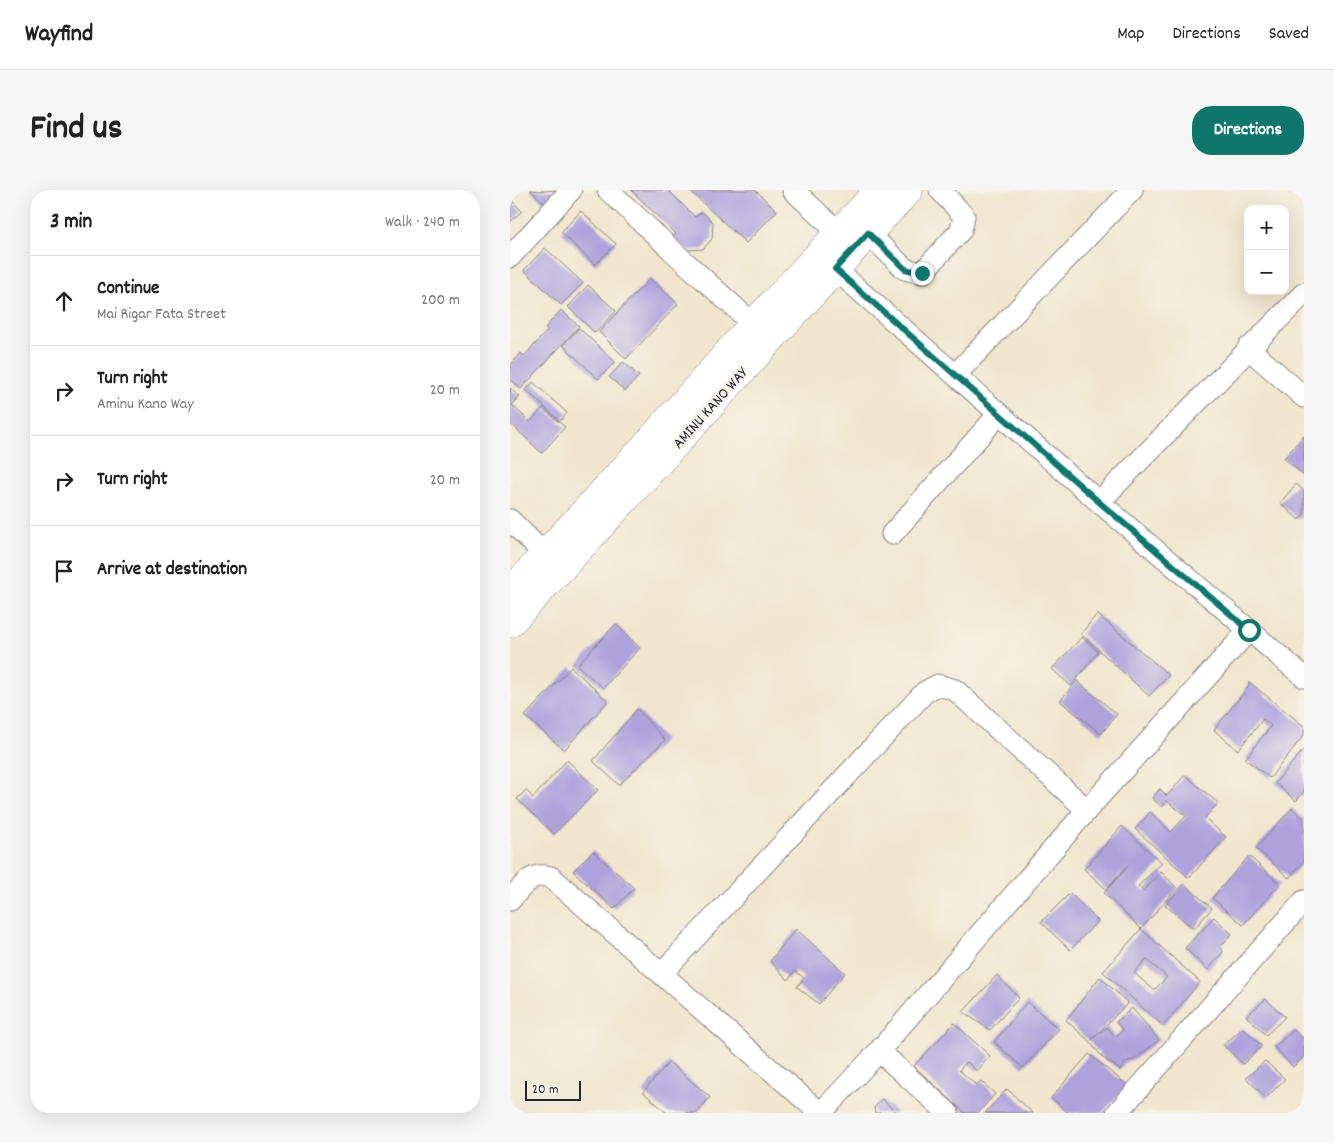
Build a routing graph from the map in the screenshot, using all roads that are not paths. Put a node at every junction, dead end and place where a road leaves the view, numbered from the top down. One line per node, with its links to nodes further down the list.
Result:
1 (572, 190): 9 (street)
2 (608, 190): 12 (street)
3 (793, 190): 7 (street)
4 (940, 190): 8 (street)
5 (1132, 190): 14 (street)
6 (889, 195): 7 (main road, AMINU KANO WAY); 8 (main road, AMINU KANO WAY)
7 (839, 233): 12 (main road, AMINU KANO WAY)
8 (868, 233): 10 (main road, AMINU KANO WAY)
9 (510, 257)
10 (835, 269): 14 (street); 17 (main road, AMINU KANO WAY)
11 (1304, 293): 13 (street)
12 (754, 324): 17 (main road, AMINU KANO WAY)
13 (1248, 348): 15 (street); 18 (street)
14 (955, 375): 16 (street)
15 (1304, 397)
16 (999, 414): 18 (street); 20 (street)
17 (652, 454): 21 (main road, AMINU KANO WAY); 23 (main road, AMINU KANO WAY)
18 (1099, 502): 24 (street)
19 (510, 520): 21 (street)
20 (892, 534)
21 (545, 555): 22 (main road, AMINU KANO WAY)
22 (510, 592)
23 (510, 623)
24 (1249, 630): 25 (street); 26 (street)
25 (1304, 677)
26 (1087, 810): 29 (street); 30 (street)
27 (510, 900): 29 (street)
28 (1304, 901): 33 (street)
29 (662, 973): 31 (street)
30 (879, 1051): 31 (street); 32 (street)
31 (821, 1113)
32 (948, 1113)
33 (1117, 1113)

